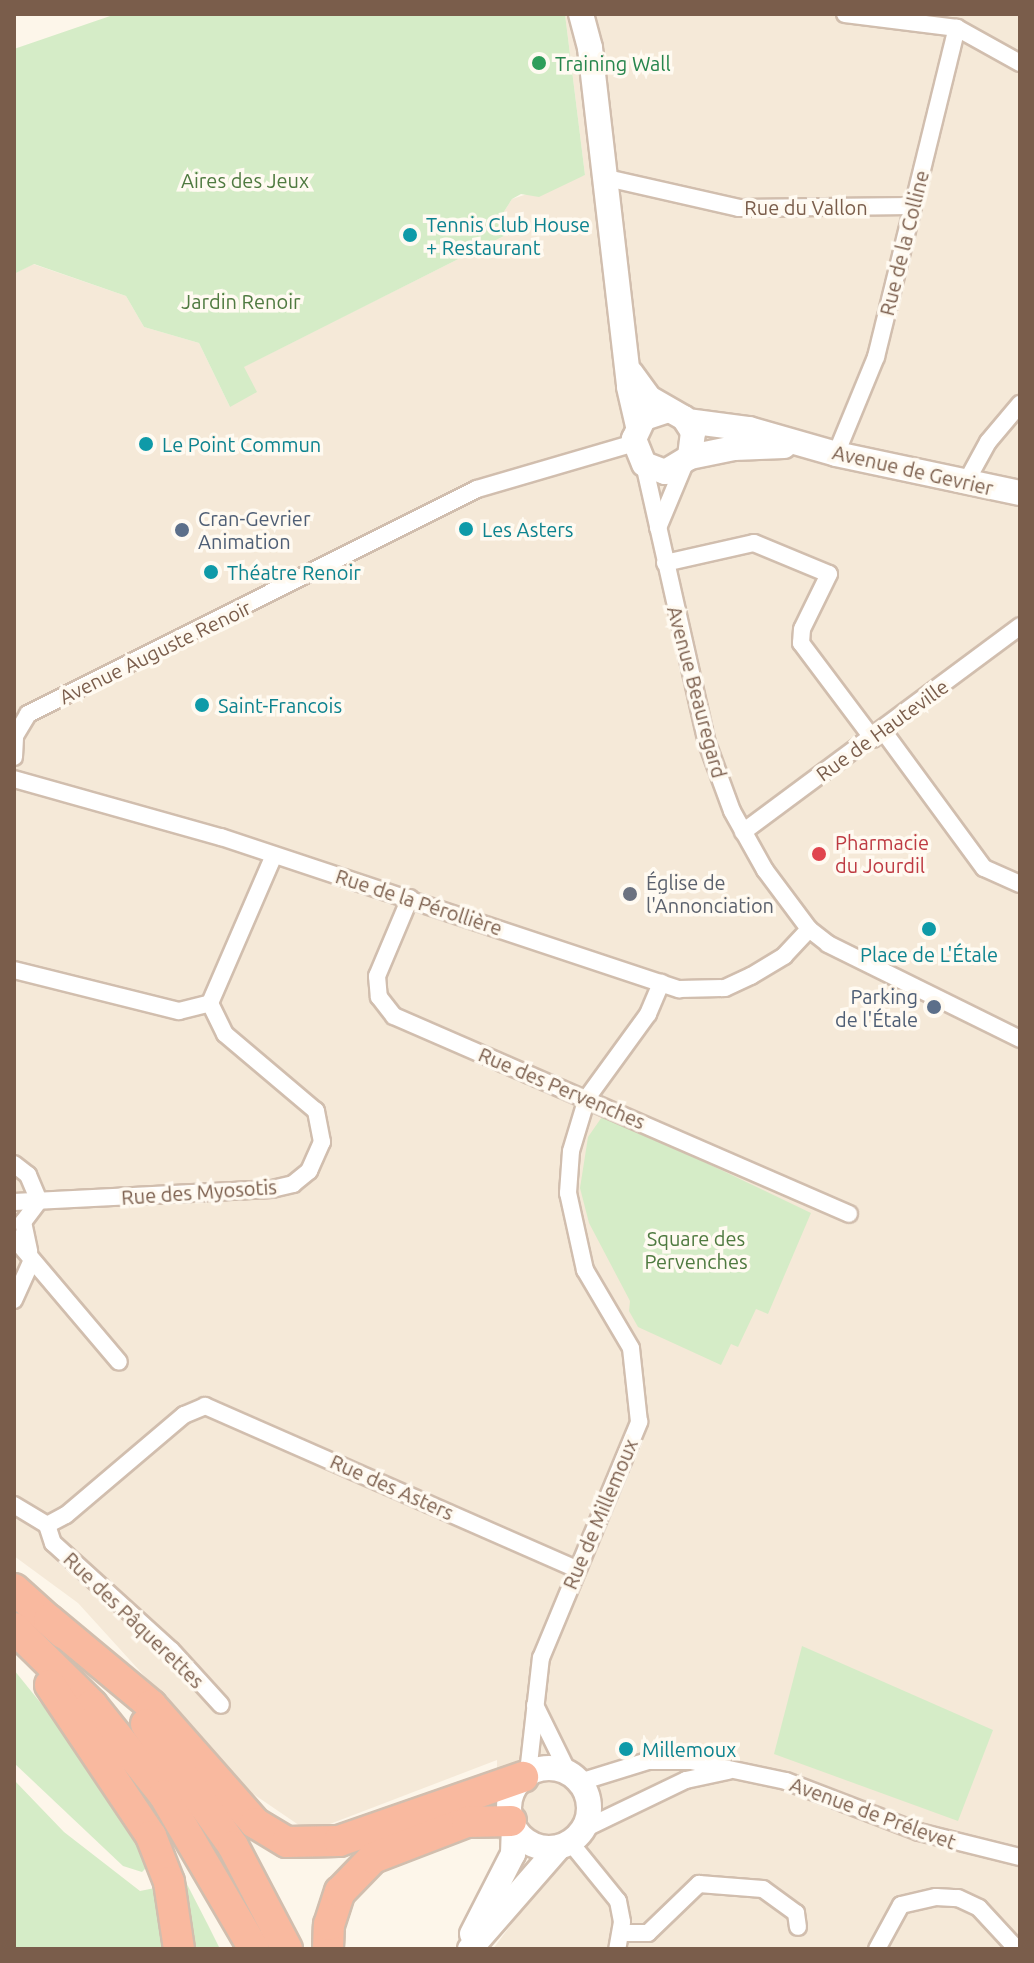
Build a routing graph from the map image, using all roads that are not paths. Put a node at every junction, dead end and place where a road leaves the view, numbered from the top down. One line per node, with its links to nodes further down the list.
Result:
1 (581, 14): 5 (street, Avenue Beauregard)
2 (599, 14): 5 (street, Avenue Beauregard)
3 (845, 14): 4 (street)
4 (957, 28): 6 (street); 8 (street, Rue de la Colline)
5 (590, 48): 7 (street, Avenue Beauregard)
6 (1020, 63)
7 (607, 178): 8 (street, Rue du Vallon); 9 (street, Avenue Beauregard)
8 (912, 206): 14 (street, Rue de la Colline)
9 (627, 363): 11 (street, Avenue Beauregard); 12 (street, Avenue Beauregard)
10 (1020, 404): 16 (street)
11 (676, 416): 12 (street); 13 (street, Avenue de Gevrier); 15 (street)
12 (639, 444): 15 (street); 18 (street, Avenue Beauregard); 22 (street, Avenue Auguste Renoir)
13 (807, 445): 14 (street, Avenue de Gevrier); 15 (street, Avenue de Gevrier)
14 (836, 454): 16 (street, Avenue de Gevrier)
15 (688, 460): 18 (street)
16 (965, 484): 17 (street, Avenue de Gevrier)
17 (1020, 493)
18 (658, 529): 19 (street, Avenue Beauregard)
19 (665, 563): 21 (street); 24 (street, Avenue Beauregard)
20 (1020, 626): 21 (street, Rue de Hauteville)
21 (878, 735): 24 (street, Rue de Hauteville); 26 (street)
22 (14, 757)
23 (14, 779): 25 (street, Rue de la Pérollière)
24 (743, 832): 28 (street, Avenue Beauregard)
25 (274, 855): 27 (street, Rue de la Pérollière); 31 (street)
26 (1020, 884)
27 (410, 898): 30 (street, Rue de la Pérollière); 33 (street, Rue des Pervenches)
28 (809, 929): 30 (street, Rue de la Pérollière); 32 (street, Avenue Beauregard)
29 (14, 970): 31 (street)
30 (661, 983): 33 (street, Rue de Millemoux)
31 (210, 1003): 35 (street, Rue des Myosotis)
32 (1020, 1039)
33 (587, 1098): 37 (street, Rue des Pervenches); 44 (street, Rue de Millemoux)
34 (14, 1164): 35 (street)
35 (39, 1201): 36 (street, Rue des Myosotis); 39 (street)
36 (14, 1202)
37 (849, 1214)
38 (14, 1238): 39 (street)
39 (32, 1260): 40 (street); 41 (street)
40 (14, 1300)
41 (119, 1362)
42 (14, 1505): 43 (street, Rue des Pâquerettes)
43 (47, 1525): 44 (street, Rue des Asters); 50 (street, Rue des Pâquerettes)
44 (576, 1569): 49 (street, Rue de Millemoux)
45 (14, 1589): 46 (highway)
46 (49, 1620): 52 (highway); 61 (highway)
47 (14, 1628): 60 (highway)
48 (14, 1635): 59 (highway)
49 (533, 1699): 52 (street, Rue de Millemoux); 53 (street)
50 (221, 1705)
51 (734, 1769): 53 (street, Avenue de Prélevet); 55 (street, Avenue de Prélevet); 56 (street, Avenue de Prélevet)
52 (525, 1775): 53 (street); 54 (street)
53 (574, 1777): 55 (street)
54 (513, 1824): 55 (street); 62 (highway); 63 (street, Avenue de Prélevet)
55 (570, 1840): 58 (street); 63 (street, Avenue de Prélevet)
56 (1017, 1858)
57 (798, 1927): 58 (street)
58 (620, 1941)
59 (179, 1949)
60 (254, 1949)
61 (287, 1949)
62 (328, 1949)
63 (468, 1949)
64 (877, 1949): 65 (street)
65 (1017, 1949)

